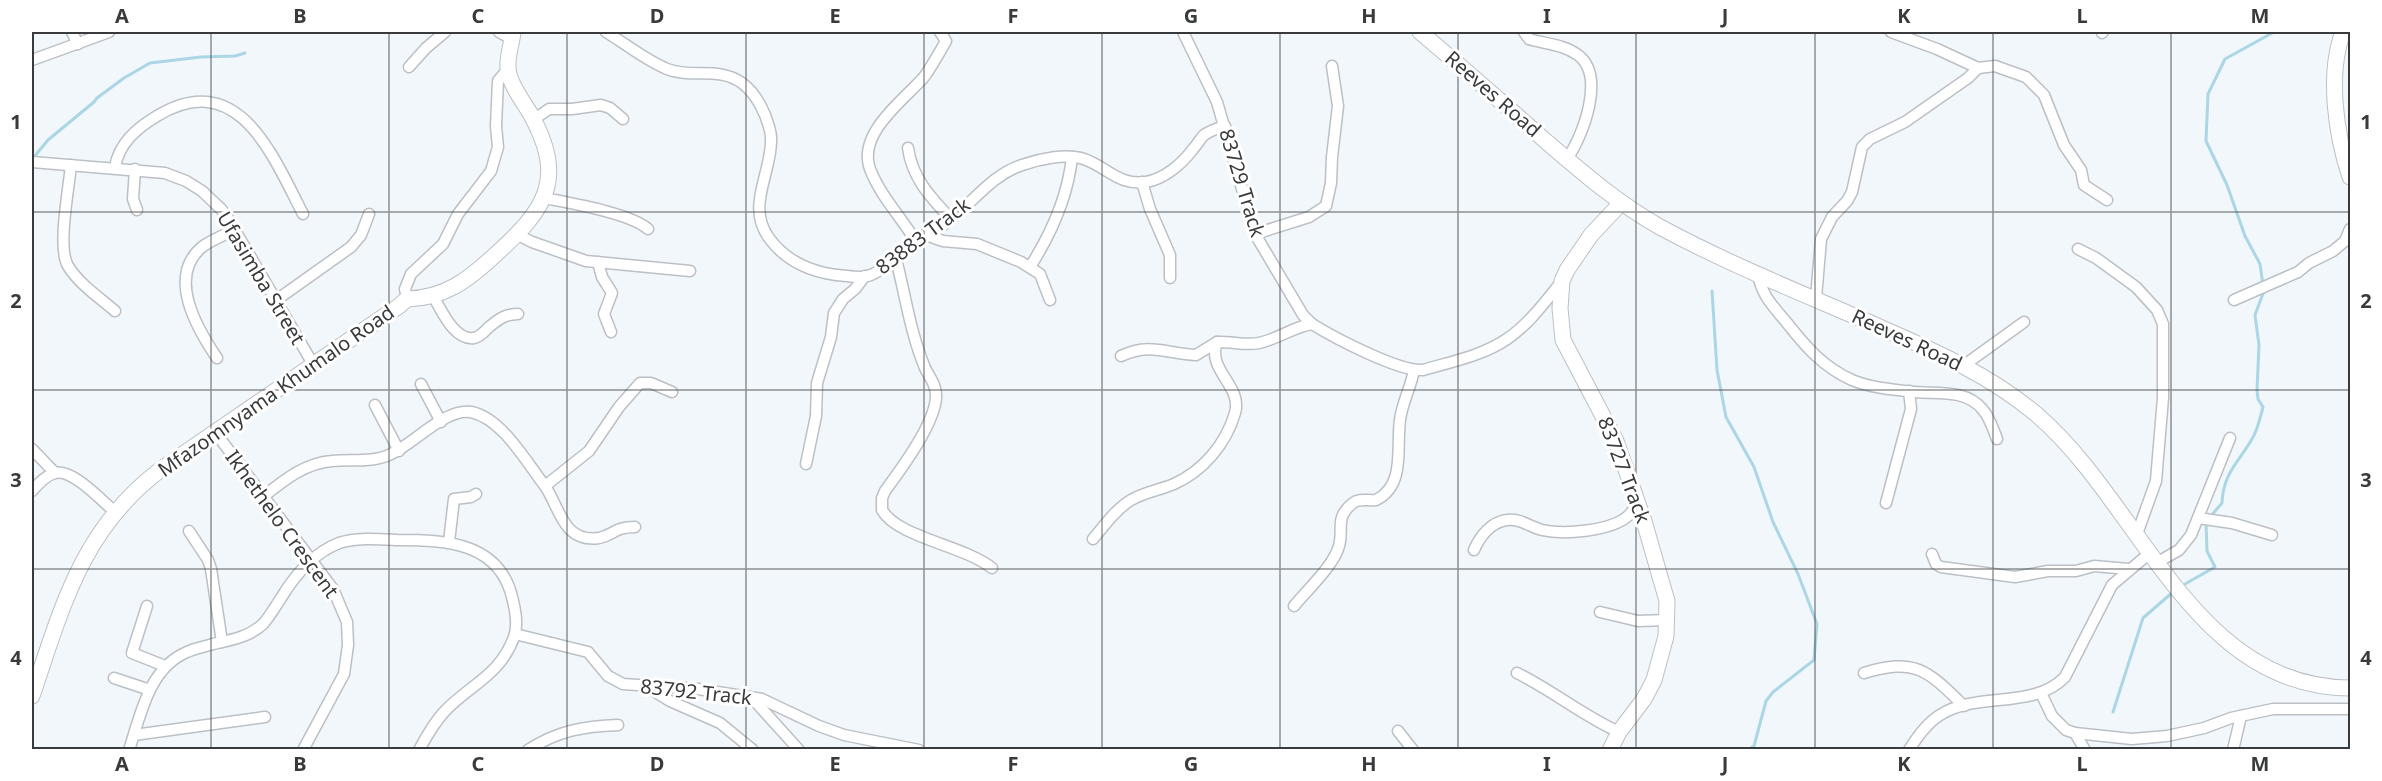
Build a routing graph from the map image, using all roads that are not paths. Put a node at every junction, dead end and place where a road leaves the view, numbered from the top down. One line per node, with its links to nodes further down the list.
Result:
1 (72, 32): 12 (street)
2 (109, 32): 12 (street)
3 (445, 32): 15 (street)
4 (606, 32): 50 (street, 83883 Track)
5 (940, 32): 43 (street)
6 (1183, 32): 20 (street, 83729 Track)
7 (1420, 32): 23 (street, Reeves Road)
8 (1524, 32): 23 (street)
9 (1891, 32): 17 (street)
10 (2343, 32): 28 (street)
11 (508, 34): 16 (street)
12 (78, 44): 13 (street)
13 (32, 60)
14 (1332, 66): 40 (street)
15 (409, 67)
16 (508, 69): 19 (street, Mfazomnyama Khumalo Road); 54 (street)
17 (1975, 71): 31 (street); 55 (street)
18 (623, 119): 19 (street)
19 (533, 120): 30 (street, Mfazomnyama Khumalo Road)
20 (1225, 126): 29 (street); 40 (street, 83729 Track)
21 (908, 148): 36 (street)
22 (1072, 157): 29 (street, 83883 Track); 36 (street, 83883 Track); 47 (street)
23 (1567, 159): 32 (street, Reeves Road)
24 (32, 162): 25 (street, Ufasimba Street)
25 (71, 165): 26 (street, Ufasimba Street); 59 (street)
26 (115, 167): 27 (street, Ufasimba Street); 34 (street)
27 (135, 169): 33 (street); 39 (street, Ufasimba Street)
28 (2350, 177)
29 (1142, 182): 51 (street)
30 (544, 198): 37 (street); 41 (street, Mfazomnyama Khumalo Road)
31 (2108, 200)
32 (1622, 203): 49 (street, Reeves Road); 52 (street, 83727 Track)
33 (137, 210)
34 (303, 214)
35 (369, 214): 58 (street)
36 (951, 219): 42 (street, 83883 Track)
37 (648, 229)
38 (2350, 229): 57 (street)
39 (235, 230): 58 (street, Ufasimba Street); 66 (street)
40 (1255, 234): 62 (street, 83729 Track)
41 (518, 235): 46 (street); 53 (street, Mfazomnyama Khumalo Road)
42 (926, 235): 43 (street, 83883 Track); 47 (street)
43 (915, 240): 45 (street, 83883 Track)
44 (2078, 249): 92 (street)
45 (896, 255): 50 (street, 83883 Track); 100 (street)
46 (598, 262): 48 (street); 63 (street)
47 (1030, 267): 56 (street)
48 (690, 271)
49 (1758, 273): 55 (street, Reeves Road); 71 (street)
50 (865, 276): 80 (street)
51 (1170, 278)
52 (1562, 281): 69 (street); 86 (street, 83727 Track)
53 (433, 296): 54 (street, Mfazomnyama Khumalo Road); 60 (street)
54 (407, 298): 67 (street, Mfazomnyama Khumalo Road)
55 (1816, 298): 68 (street, Reeves Road)
56 (1050, 300)
57 (2234, 300)
58 (275, 301): 67 (street, Ufasimba Street)
59 (115, 311)
60 (518, 314)
61 (2024, 322): 68 (street)
62 (1312, 324): 64 (street); 69 (street, 83729 Track)
63 (611, 332)
64 (1217, 342): 65 (street); 94 (street)
65 (1121, 356)
66 (217, 358)
67 (313, 364): 75 (street, Mfazomnyama Khumalo Road)
68 (1963, 366): 92 (street, Reeves Road)
69 (1414, 370): 103 (street)
70 (421, 384): 74 (street)
71 (1909, 391): 77 (street); 87 (street)
72 (672, 393): 82 (street)
73 (375, 405): 79 (street)
74 (441, 422): 79 (street); 82 (street)
75 (215, 432): 85 (street, Ikhethelo Crescent); 88 (street, Mfazomnyama Khumalo Road)
76 (2230, 438): 89 (street)
77 (1997, 439)
78 (32, 449): 81 (street)
79 (399, 450): 85 (street)
80 (806, 464)
81 (55, 473): 83 (street); 88 (street)
82 (545, 486): 90 (street)
83 (32, 491)
84 (476, 495): 95 (street)
85 (264, 496): 99 (street, Ikhethelo Crescent)
86 (1637, 500): 96 (street); 105 (street, 83727 Track)
87 (1887, 503)
88 (115, 512): 116 (street, Mfazomnyama Khumalo Road)
89 (2198, 518): 93 (street); 98 (street)
90 (635, 527)
91 (189, 531): 107 (street)
92 (2137, 534): 98 (street, Reeves Road)
93 (2272, 535)
94 (1093, 539)
95 (449, 542): 99 (street); 106 (street)
96 (1474, 550)
97 (1932, 554): 101 (street)
98 (2155, 557): 101 (street); 113 (street, Reeves Road)
99 (312, 560): 107 (street); 128 (street, Ikhethelo Crescent)
100 (992, 568)
101 (2129, 569): 115 (street)
102 (147, 606): 108 (street)
103 (1294, 606)
104 (1600, 612): 105 (street)
105 (1668, 620): 124 (street, 83727 Track)
106 (515, 634): 112 (street, 83792 Track); 129 (street)
107 (222, 642): 108 (street)
108 (165, 666): 114 (street)
109 (1864, 672): 118 (street)
110 (1517, 673): 124 (street)
111 (114, 678): 114 (street)
112 (647, 687): 117 (street, 83792 Track); 131 (street)
113 (2350, 688)
114 (150, 690): 126 (street)
115 (2041, 693): 118 (street); 125 (street)
116 (32, 696)
117 (752, 697): 132 (street); 133 (street, 83792 Track)
118 (1964, 706): 136 (street)
119 (2350, 708): 120 (street)
120 (2241, 716): 125 (street); 138 (street)
121 (265, 717): 126 (street)
122 (618, 725): 130 (street)
123 (1398, 731): 134 (street)
124 (1619, 732): 135 (street, 83727 Track)
125 (2075, 733): 137 (street)
126 (134, 735): 127 (street)
127 (129, 750)
128 (303, 750)
129 (419, 750)
130 (528, 750)
131 (753, 750)
132 (799, 750)
133 (919, 750)
134 (1413, 750)
135 (1610, 750)
136 (1909, 750)
137 (2085, 750)
138 (2232, 750)

